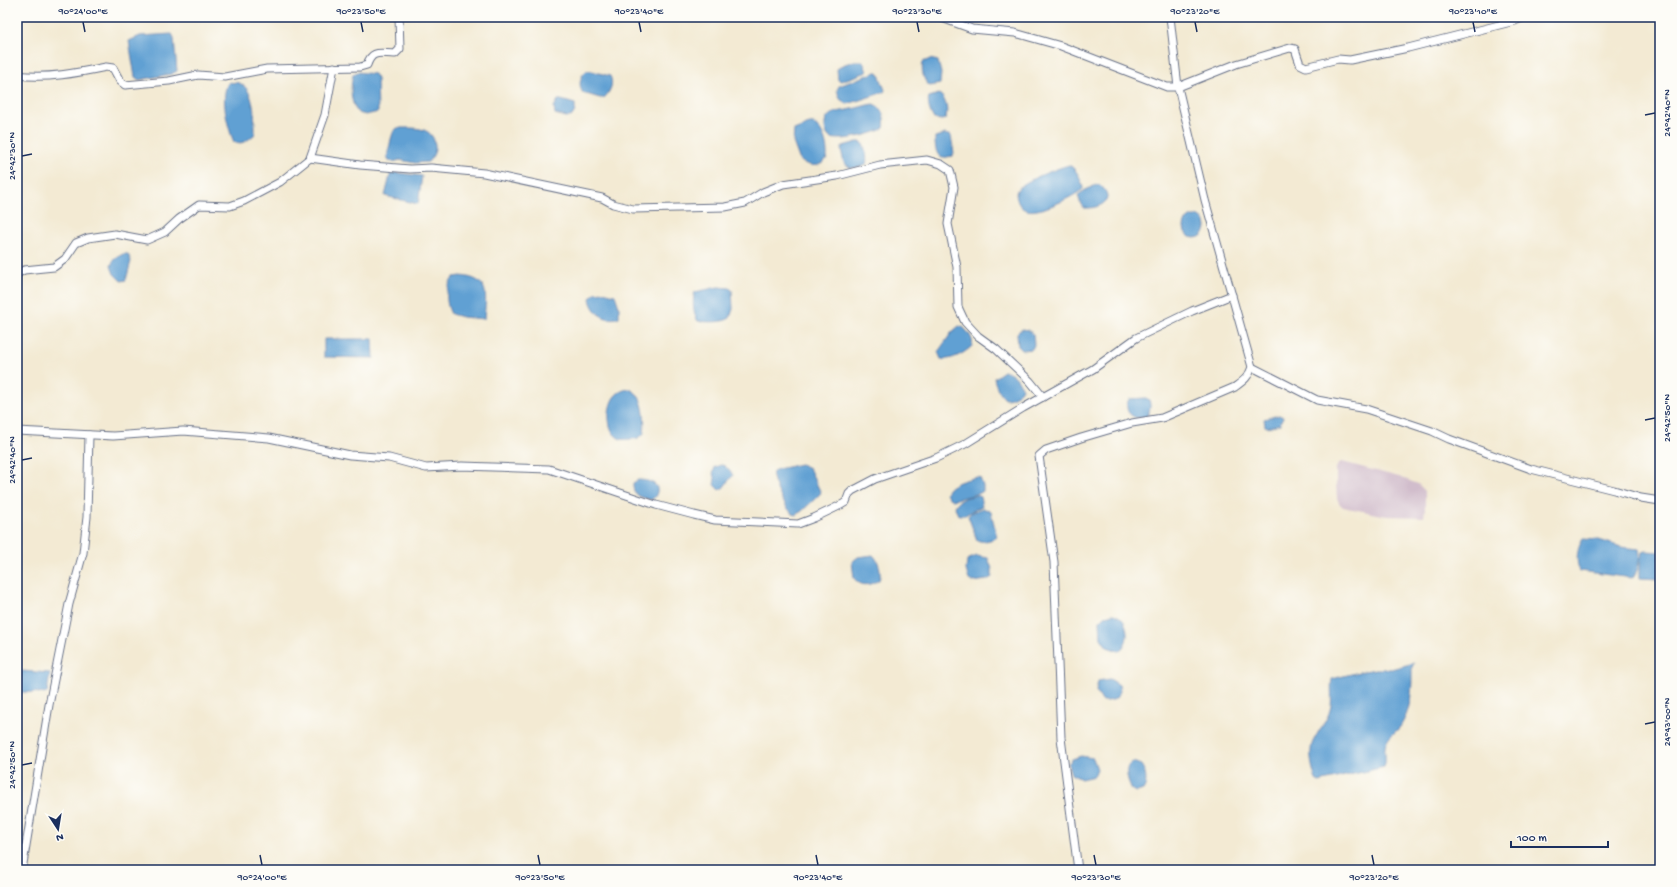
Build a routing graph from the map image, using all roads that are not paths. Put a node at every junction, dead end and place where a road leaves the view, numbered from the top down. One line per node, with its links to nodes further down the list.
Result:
1 (399, 17): 5 (street)
2 (939, 17): 7 (street)
3 (1170, 17): 7 (street)
4 (1524, 17): 7 (street)
5 (334, 67): 6 (street); 8 (street)
6 (17, 75)
7 (1178, 87): 10 (street)
8 (310, 158): 9 (street); 12 (street)
9 (17, 274)
10 (1232, 295): 11 (street); 12 (street)
11 (1252, 367): 15 (street); 17 (street)
12 (1043, 397): 14 (street)
13 (17, 431): 14 (street)
14 (89, 436): 16 (street)
15 (1660, 501)
16 (22, 870)
17 (1078, 870)

